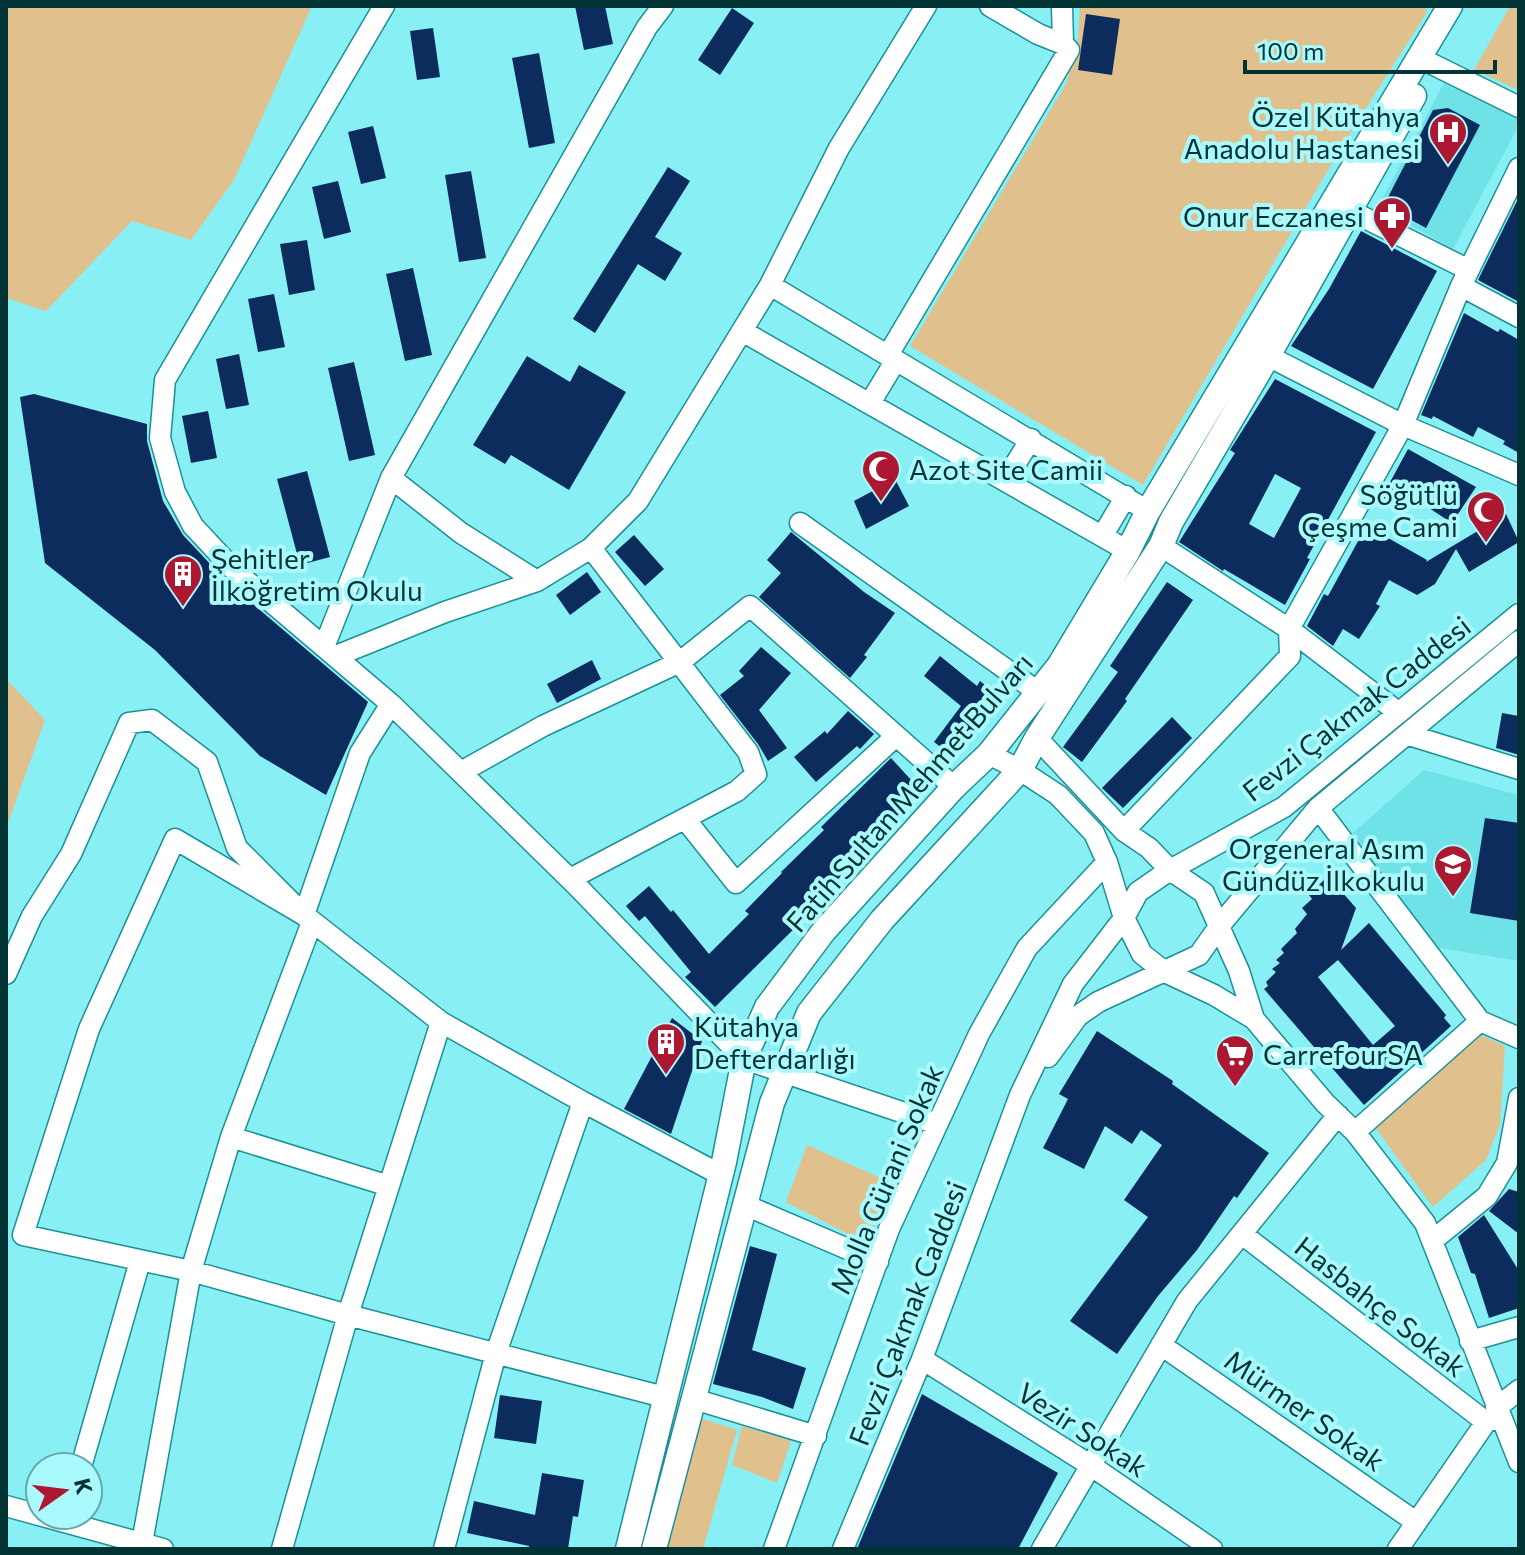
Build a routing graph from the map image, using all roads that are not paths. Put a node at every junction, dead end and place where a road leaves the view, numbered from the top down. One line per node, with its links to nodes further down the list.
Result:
1 (384, 6): 37 (street)
2 (663, 6): 23 (street)
3 (926, 6): 14 (street)
4 (990, 6): 8 (street)
5 (1450, 6): 26 (main road, Fatih Sultan Mehmet Bulvarı)
6 (1467, 6): 9 (main road, Fatih Sultan Mehmet Bulvarı)
7 (1058, 8): 8 (street)
8 (1063, 44): 18 (street)
9 (1432, 64): 10 (street); 12 (main road, Fatih Sultan Mehmet Bulvarı)
10 (1519, 107)
11 (1519, 168): 13 (street)
12 (1351, 211): 13 (street); 17 (main road, Fatih Sultan Mehmet Bulvarı)
13 (1465, 278): 15 (street); 20 (street)
14 (770, 285): 16 (street); 18 (street)
15 (1519, 317)
16 (742, 331): 19 (street); 30 (street)
17 (1268, 356): 20 (street); 27 (main road, Fatih Sultan Mehmet Bulvarı)
18 (892, 357): 19 (street); 21 (street)
19 (870, 403): 24 (street)
20 (1403, 425): 22 (street); 35 (street)
21 (1031, 439): 24 (street); 25 (street)
22 (1519, 475)
23 (391, 478): 33 (street); 37 (street)
24 (1006, 479): 29 (street)
25 (1126, 496): 26 (street); 29 (street)
26 (1148, 511): 27 (main road); 31 (main road, Fatih Sultan Mehmet Bulvarı)
27 (1171, 522): 32 (main road, Fatih Sultan Mehmet Bulvarı)
28 (800, 523): 39 (street)
29 (1103, 535): 31 (street)
30 (591, 548): 33 (street); 38 (street)
31 (1128, 551): 32 (main road); 39 (main road, Fatih Sultan Mehmet Bulvarı)
32 (1155, 555): 35 (street); 44 (main road, Fatih Sultan Mehmet Bulvarı)
33 (537, 581): 37 (street)
34 (1519, 614): 41 (street, Fevzi Çakmak Caddesi)
35 (1289, 629): 41 (street); 52 (street)
36 (1519, 641): 42 (street, Fevzi Çakmak Caddesi)
37 (330, 651): 40 (street)
38 (680, 662): 43 (street); 48 (street); 51 (street)
39 (1038, 692): 45 (main road, Fatih Sultan Mehmet Bulvarı)
40 (391, 704): 48 (street); 57 (street)
41 (1399, 713): 54 (street, Fevzi Çakmak Caddesi)
42 (1409, 735): 46 (street); 50 (street, Fevzi Çakmak Caddesi)
43 (896, 736): 49 (street); 51 (street)
44 (1037, 738): 47 (main road, Fatih Sultan Mehmet Bulvarı); 52 (street)
45 (989, 754): 47 (street); 49 (main road, Fatih Sultan Mehmet Bulvarı)
46 (1519, 769)
47 (1020, 770): 53 (street); 66 (main road, Fatih Sultan Mehmet Bulvarı)
48 (461, 772): 55 (street)
49 (954, 787): 65 (main road, Fatih Sultan Mehmet Bulvarı)
50 (1318, 808): 58 (street, Fevzi Çakmak Caddesi); 62 (street)
51 (685, 819): 55 (street)
52 (1124, 831): 54 (street)
53 (1107, 862): 56 (street); 71 (street, Molla Gürani Sokak)
54 (1170, 870): 56 (street, Fevzi Çakmak Caddesi); 58 (street)
55 (570, 879): 65 (street)
56 (1124, 918): 59 (street); 67 (street, Fevzi Çakmak Caddesi)
57 (308, 919): 60 (street); 63 (street); 73 (street); 80 (street)
58 (1220, 925): 59 (street, Fevzi Çakmak Caddesi); 61 (street)
59 (1165, 972): 61 (street); 67 (street, Fevzi Çakmak Caddesi)
60 (6, 974)
61 (1254, 1019): 70 (street)
62 (1480, 1021): 64 (street); 72 (street)
63 (441, 1022): 69 (street); 76 (street)
64 (1519, 1038)
65 (744, 1059): 66 (street); 74 (main road, Fatih Sultan Mehmet Bulvarı)
66 (784, 1072): 71 (street); 77 (main road, Fatih Sultan Mehmet Bulvarı)
67 (1020, 1095): 88 (street, Fevzi Çakmak Caddesi)
68 (1519, 1098): 75 (street)
69 (583, 1102): 74 (street); 87 (street)
70 (1338, 1115): 72 (street); 78 (street)
71 (937, 1124): 81 (street, Molla Gürani Sokak)
72 (1355, 1132): 79 (street)
73 (231, 1137): 76 (street); 82 (street)
74 (721, 1175): 90 (main road, Fatih Sultan Mehmet Bulvarı)
75 (1510, 1176): 79 (street)
76 (389, 1186): 83 (street)
77 (745, 1205): 81 (street); 91 (main road, Fatih Sultan Mehmet Bulvarı)
78 (1242, 1234): 86 (street); 92 (street, Hasbahçe Sokak)
79 (1432, 1241): 85 (street)
80 (140, 1261): 82 (street); 94 (street)
81 (878, 1262): 93 (street, Molla Gürani Sokak)
82 (191, 1271): 83 (street); 99 (street)
83 (348, 1315): 87 (street); 101 (street)
84 (1519, 1327): 85 (street)
85 (1470, 1341): 92 (street)
86 (1161, 1345): 96 (street); 97 (street, Mürmer Sokak)
87 (496, 1353): 90 (street); 102 (street)
88 (922, 1359): 96 (street, Vezir Sokak); 106 (street, Fevzi Çakmak Caddesi)
89 (1519, 1390): 92 (street)
90 (664, 1397): 103 (main road, Fatih Sultan Mehmet Bulvarı)
91 (694, 1399): 93 (street); 104 (main road, Fatih Sultan Mehmet Bulvarı)
92 (1494, 1416): 95 (street); 97 (street)
93 (816, 1436): 105 (street, Molla Gürani Sokak)
94 (86, 1451)
95 (1519, 1462)
96 (1090, 1465): 107 (street); 108 (street, Vezir Sokak)
97 (1416, 1522): 109 (street)
98 (99, 1531): 99 (street)
99 (134, 1544): 100 (street)
100 (163, 1549)
101 (282, 1549)
102 (444, 1549)
103 (628, 1549)
104 (654, 1549)
105 (774, 1549)
106 (843, 1549)
107 (1042, 1549)
108 (1212, 1549)
109 (1398, 1549)

